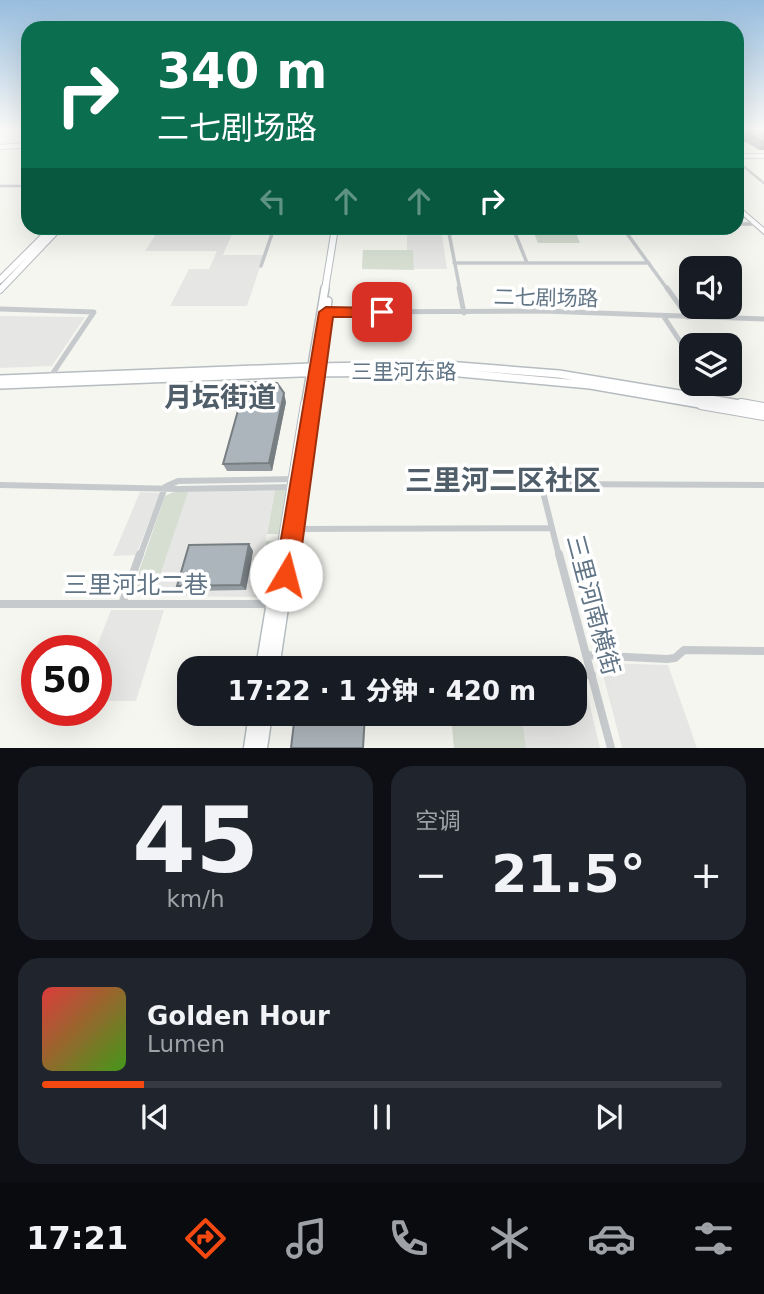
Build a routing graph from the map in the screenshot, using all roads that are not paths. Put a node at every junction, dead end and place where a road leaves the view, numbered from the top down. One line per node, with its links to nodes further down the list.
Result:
1 (744, 165): 2 (street)
2 (764, 183)
3 (0, 186): 4 (street)
4 (21, 186)
5 (744, 206): 7 (highway)
6 (744, 214): 9 (highway)
7 (764, 223)
8 (744, 224): 9 (street)
9 (755, 224): 10 (highway)
10 (764, 232)
11 (45, 235): 23 (main road)
12 (52, 235): 24 (main road)
13 (272, 235): 22 (street)
14 (336, 235): 27 (main road)
15 (336, 235): 34 (main road)
16 (449, 235): 19 (street)
17 (516, 235): 20 (street)
18 (628, 235): 21 (street)
19 (454, 263): 20 (street); 28 (street)
20 (527, 263): 21 (street)
21 (649, 263): 25 (street)
22 (261, 266)
23 (0, 280)
24 (0, 290)
25 (679, 305)
26 (0, 309): 35 (street)
27 (326, 312): 28 (street, 二七剧场路); 34 (main road)
28 (464, 313): 29 (street, 二七剧场路)
29 (664, 317): 30 (street, 二七剧场路); 33 (street)
30 (679, 317)
31 (742, 318): 32 (street, 二七剧场路)
32 (764, 319)
33 (679, 340)
34 (314, 370): 35 (main road, 三里河东路); 37 (main road, 三里河东路); 38 (main road, 三里河东路); 39 (main road, 三里河东路); 40 (main road); 45 (main road)
35 (51, 376): 36 (main road, 三里河东路)
36 (0, 379)
37 (0, 385)
38 (764, 408)
39 (764, 415)
40 (292, 483): 43 (street); 45 (main road)
41 (0, 485): 43 (street)
42 (764, 485): 44 (street)
43 (165, 487): 47 (street)
44 (552, 528): 45 (street, 三里河南横街); 50 (street, 三里河南横街)
45 (289, 529): 48 (main road); 52 (main road)
46 (0, 604): 47 (street, 三里河北二巷)
47 (122, 604): 48 (street, 三里河北二巷)
48 (273, 604): 51 (main road)
49 (764, 651): 50 (street)
50 (586, 655): 54 (street, 三里河南横街)
51 (264, 656)
52 (274, 656)
53 (587, 675): 54 (street)
54 (592, 675): 59 (street, 三里河南横街)
55 (253, 726): 57 (main road)
56 (264, 726): 58 (main road)
57 (250, 748)
58 (261, 748)
59 (611, 748)

